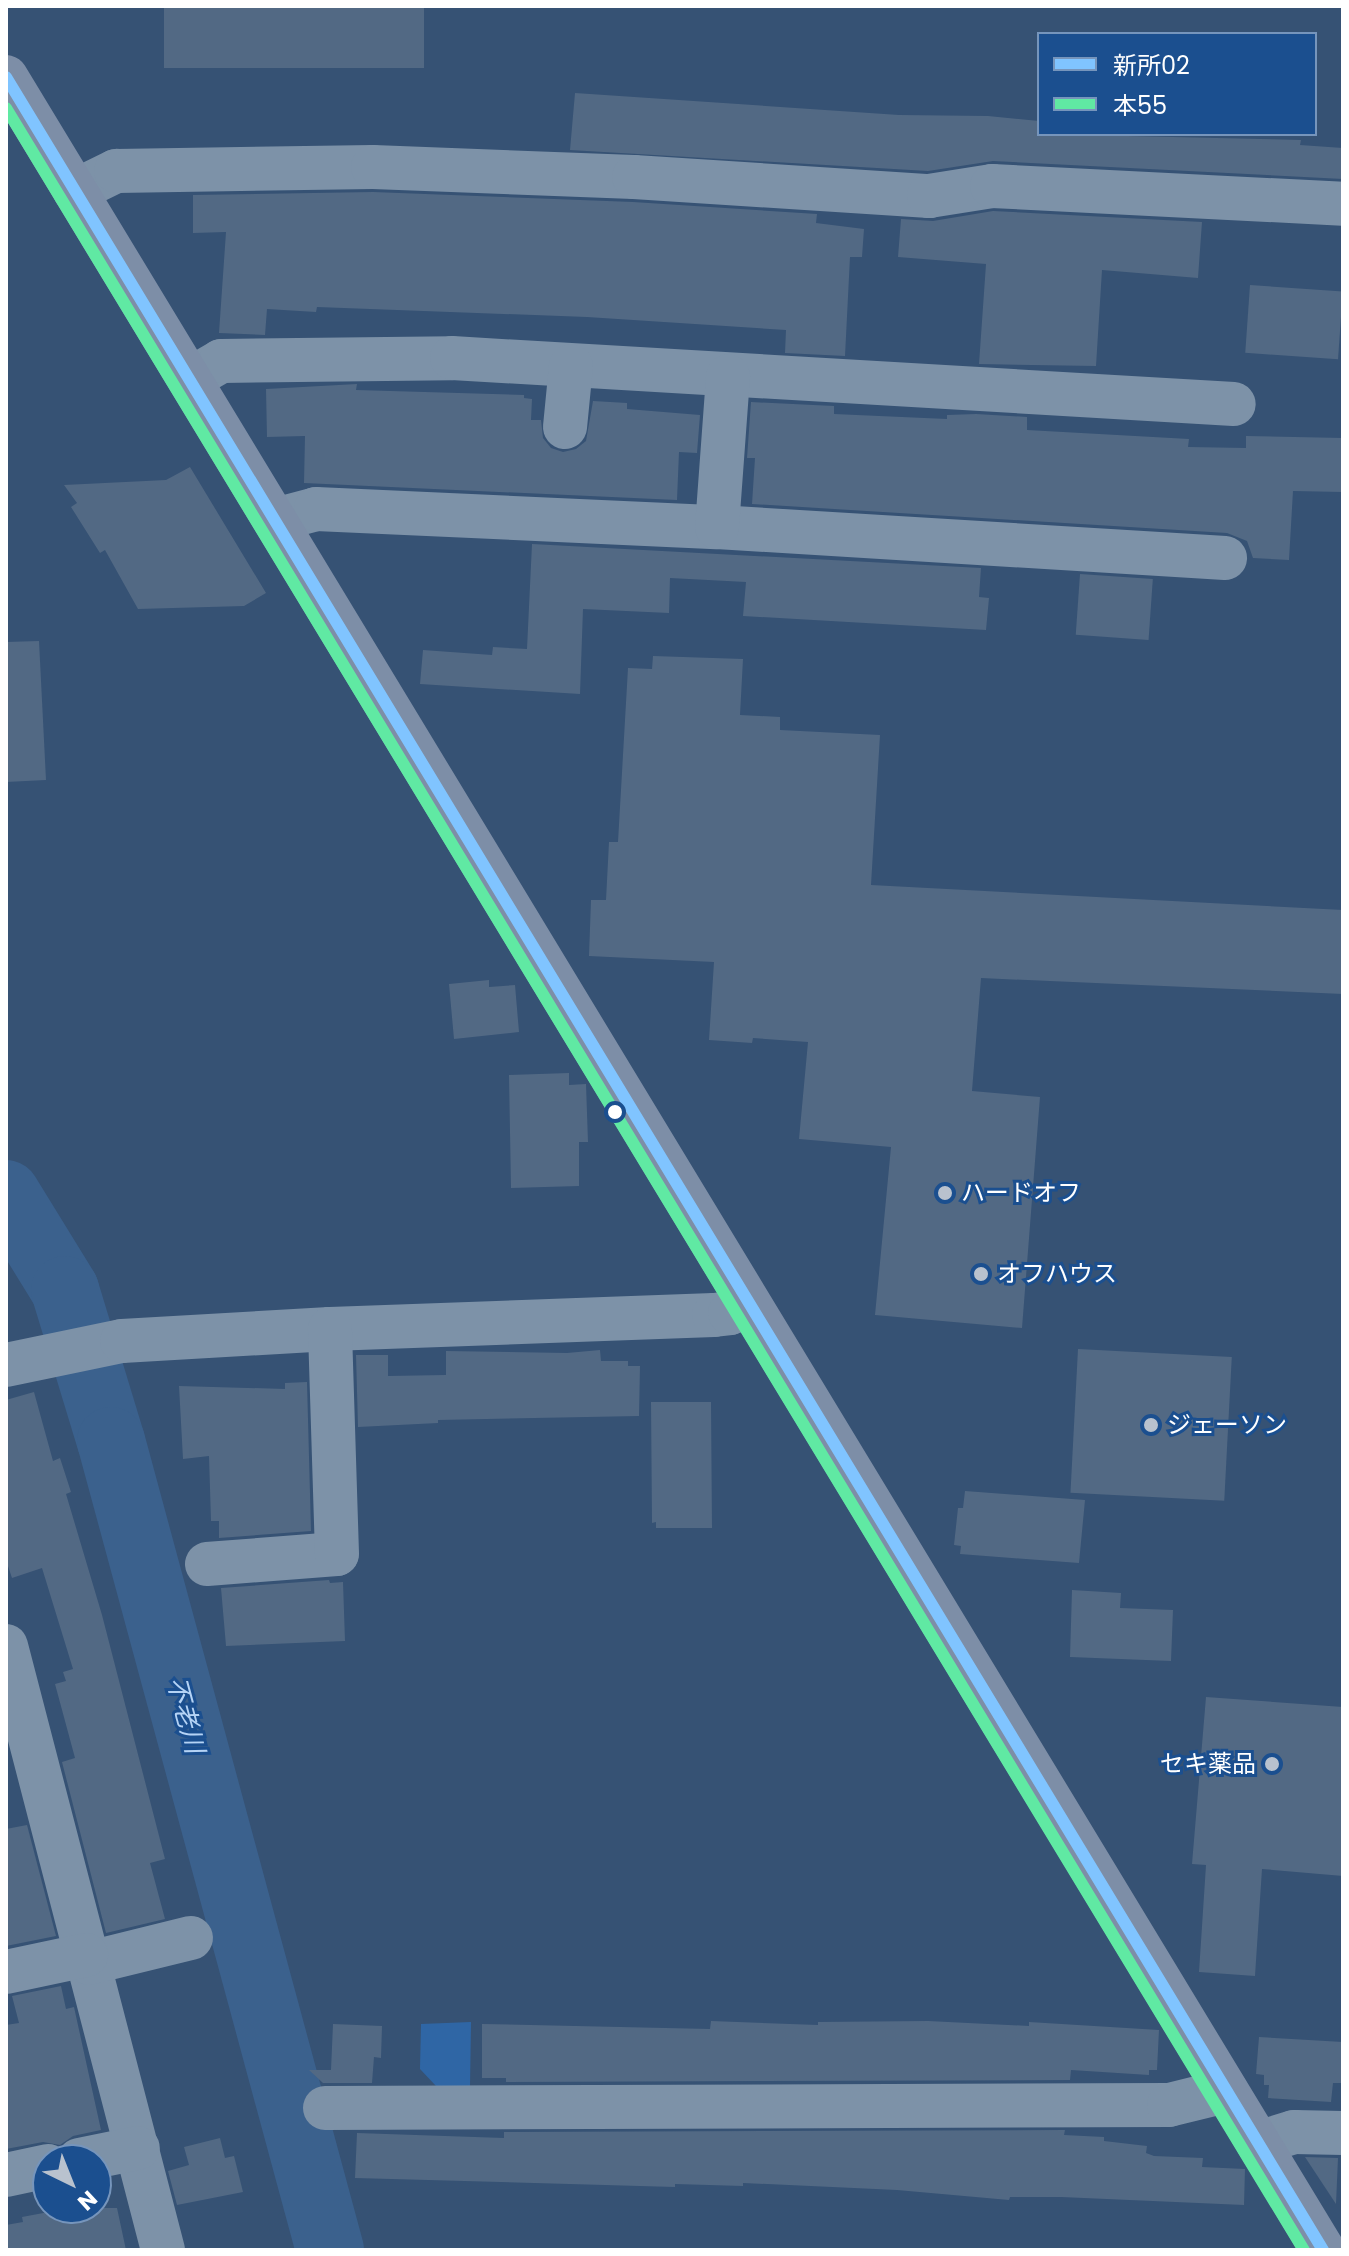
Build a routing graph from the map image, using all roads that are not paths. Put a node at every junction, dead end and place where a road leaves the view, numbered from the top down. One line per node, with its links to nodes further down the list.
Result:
1 (6, 77): 2 (main road)
2 (75, 191): 3 (street); 6 (main road)
3 (1343, 204)
4 (571, 366): 5 (street); 6 (street); 8 (street)
5 (728, 376): 7 (street); 10 (street)
6 (190, 379): 9 (main road)
7 (1234, 404)
8 (565, 427)
9 (275, 520): 10 (street); 12 (main road)
10 (717, 527): 11 (street)
11 (1225, 558)
12 (749, 1304): 13 (street); 21 (main road)
13 (330, 1329): 14 (street); 15 (street)
14 (24, 1361)
15 (207, 1564)
16 (6, 1646): 17 (street)
17 (21, 1774): 19 (street)
18 (191, 1938): 19 (street)
19 (88, 1959): 20 (street); 25 (street)
20 (6, 1972)
21 (1226, 2091): 22 (street); 24 (main road)
22 (325, 2108)
23 (1343, 2133): 24 (street)
24 (1258, 2143): 30 (main road)
25 (138, 2148): 26 (street); 29 (street)
26 (112, 2153)
27 (32, 2169): 28 (street)
28 (6, 2175)
29 (163, 2250)
30 (1323, 2250)

